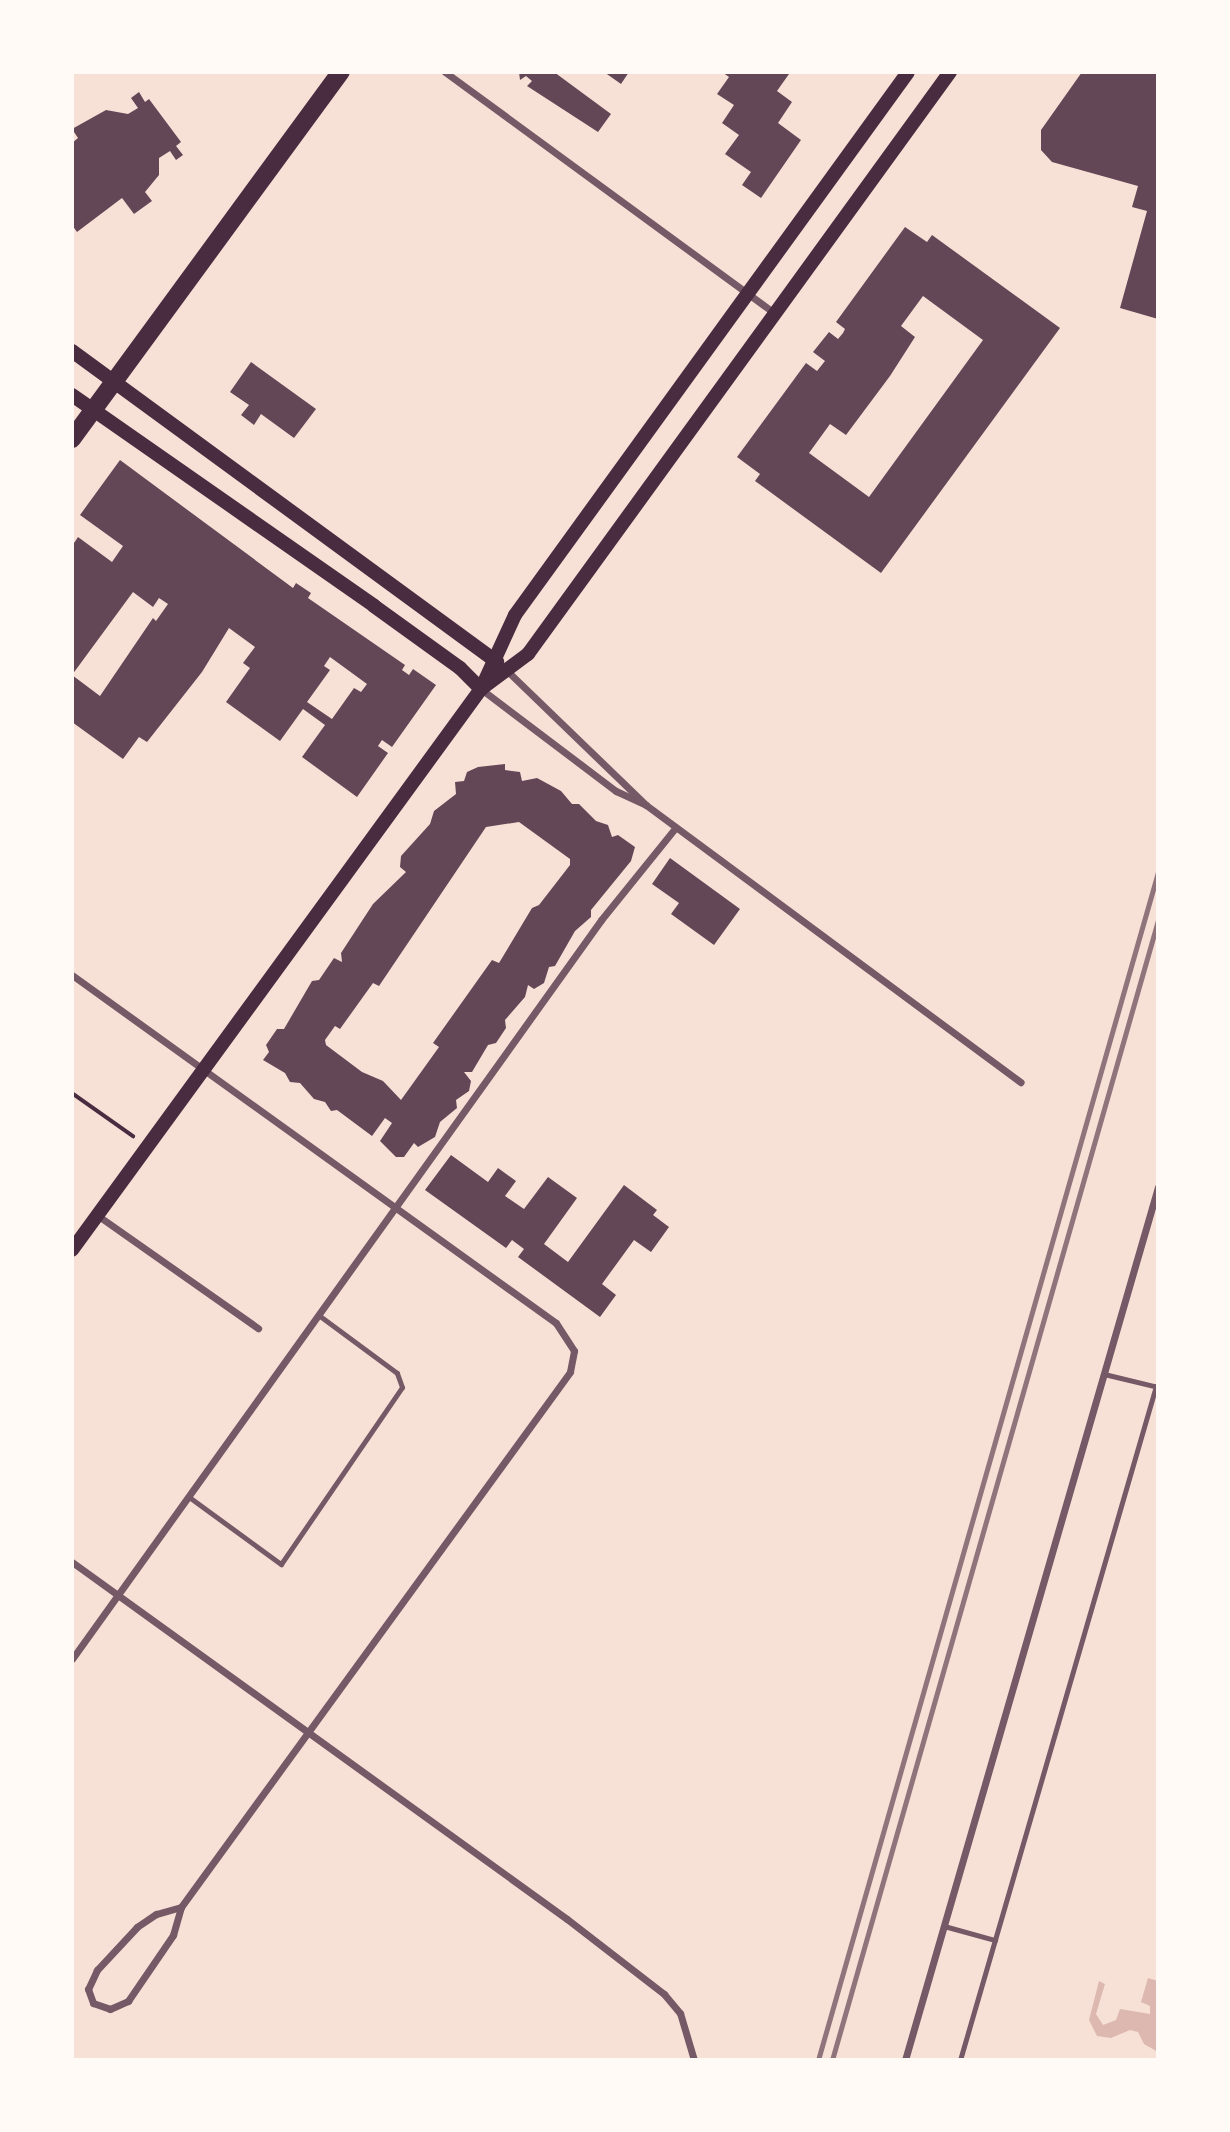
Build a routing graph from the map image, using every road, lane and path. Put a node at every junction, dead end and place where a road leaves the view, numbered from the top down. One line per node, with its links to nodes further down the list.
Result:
1 (341, 72): 8 (main road)
2 (444, 72): 5 (street)
3 (908, 72): 5 (main road)
4 (950, 72): 6 (main road)
5 (747, 293): 6 (street); 12 (main road)
6 (774, 313): 13 (main road)
7 (72, 351): 8 (main road)
8 (113, 381): 10 (main road); 12 (main road)
9 (72, 395): 10 (main road)
10 (93, 410): 11 (main road); 14 (main road)
11 (72, 439)
12 (493, 658): 13 (main road); 14 (main road)
13 (507, 671): 14 (main road); 15 (street)
14 (481, 689): 15 (street); 18 (main road)
15 (646, 804): 16 (street)
16 (676, 827): 19 (street); 23 (street)
17 (72, 975): 18 (street)
18 (203, 1069): 21 (main road); 23 (street)
19 (1021, 1082)
20 (72, 1093): 21 (path)
21 (147, 1146): 24 (main road)
22 (1158, 1187): 28 (street)
23 (397, 1210): 26 (street); 34 (street)
24 (97, 1214): 25 (main road); 27 (street)
25 (72, 1250)
26 (320, 1316): 30 (street); 30 (lane)
27 (258, 1328)
28 (1104, 1374): 29 (lane); 36 (street)
29 (1157, 1387): 37 (lane)
30 (189, 1497): 32 (street)
31 (72, 1562): 32 (street)
32 (118, 1595): 33 (street); 34 (street)
33 (72, 1659)
34 (309, 1733): 35 (street); 38 (street)
35 (181, 1907): 35 (street)
36 (944, 1926): 37 (lane); 39 (street)
37 (995, 1940): 40 (lane)
38 (694, 2060)
39 (905, 2060)
40 (960, 2060)

